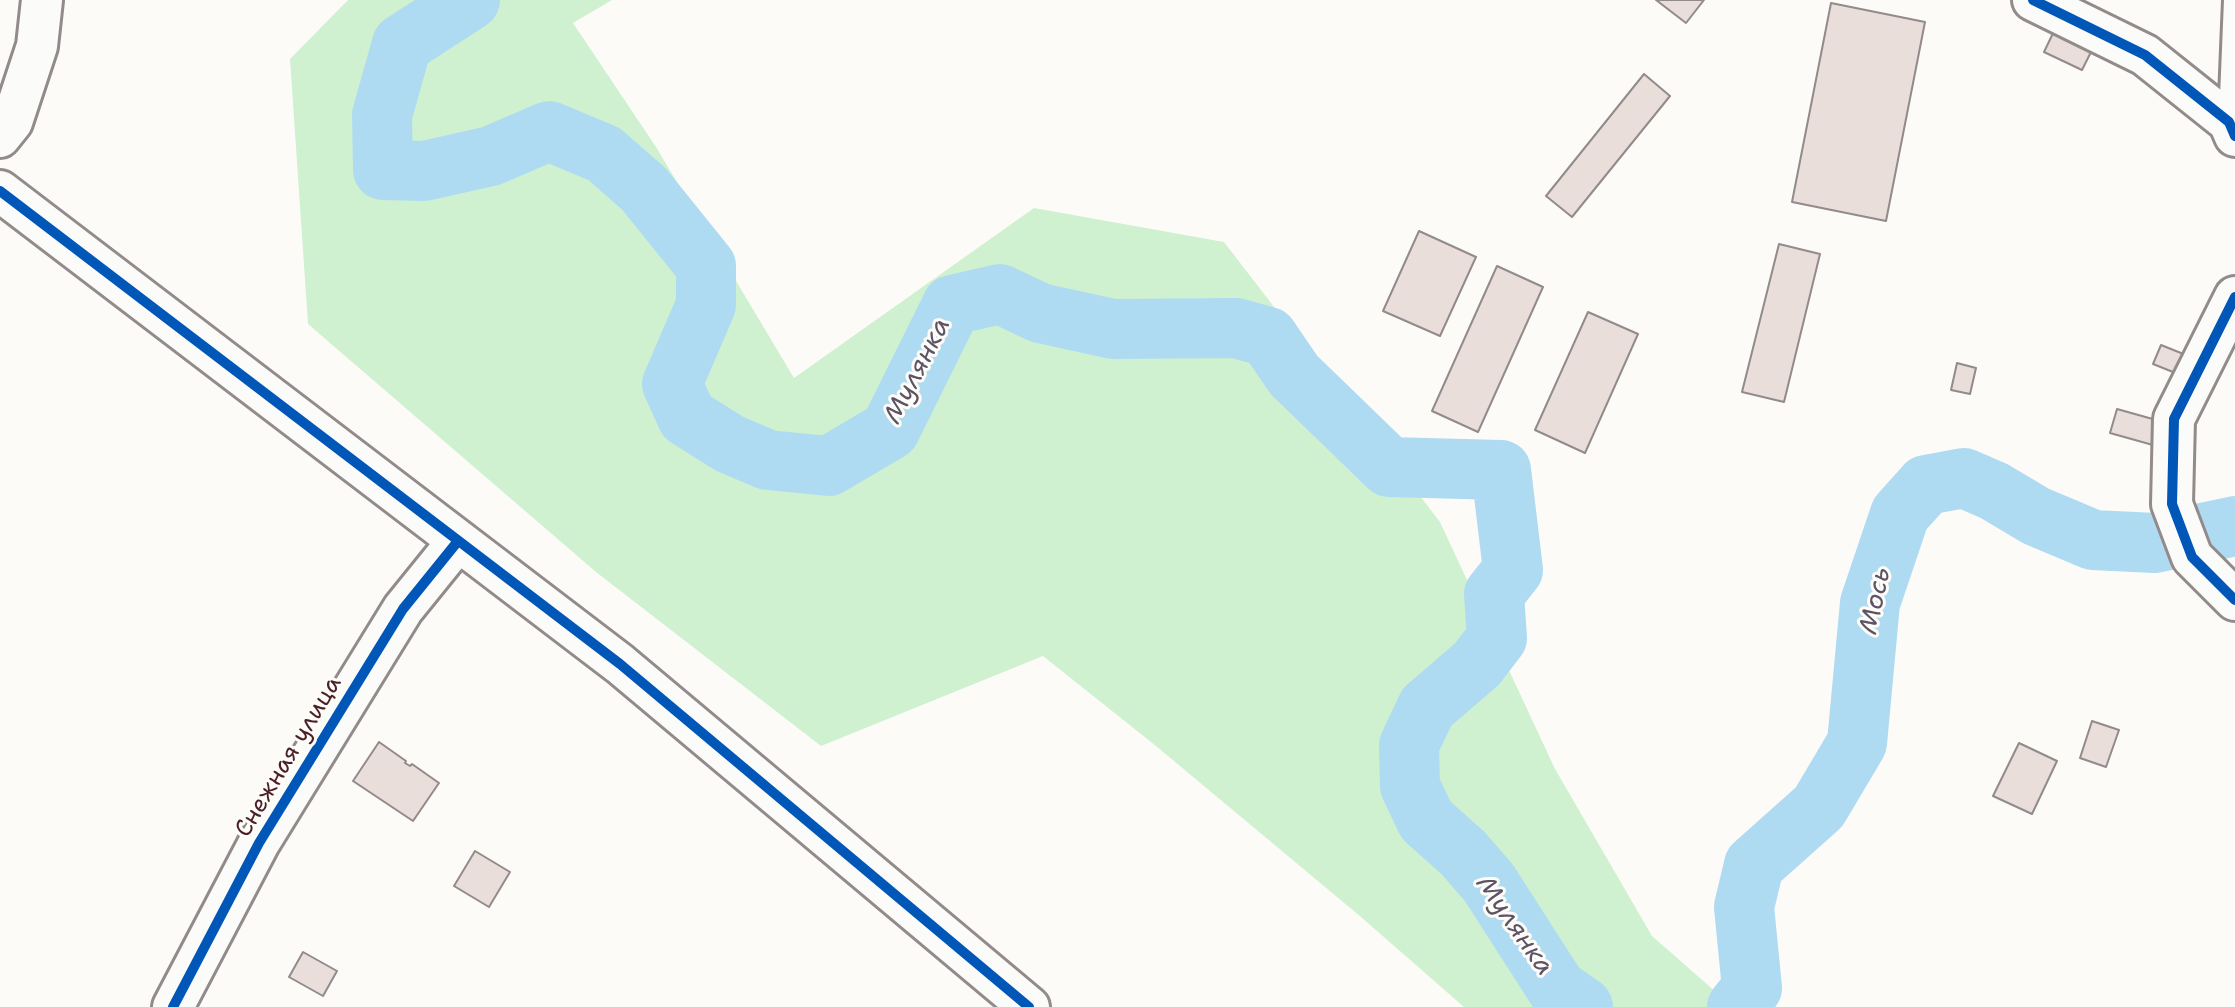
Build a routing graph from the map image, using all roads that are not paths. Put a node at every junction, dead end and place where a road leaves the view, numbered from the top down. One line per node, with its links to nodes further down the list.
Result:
1 (42, 0): 5 (street)
2 (2033, 0): 4 (street)
3 (2234, 0): 4 (lane)
4 (2232, 129)
5 (0, 137)
6 (0, 191): 8 (street)
7 (2235, 297): 9 (street)
8 (458, 541): 10 (street, Снежная улица); 11 (street)
9 (2235, 600)
10 (173, 1007)
11 (1029, 1007)

